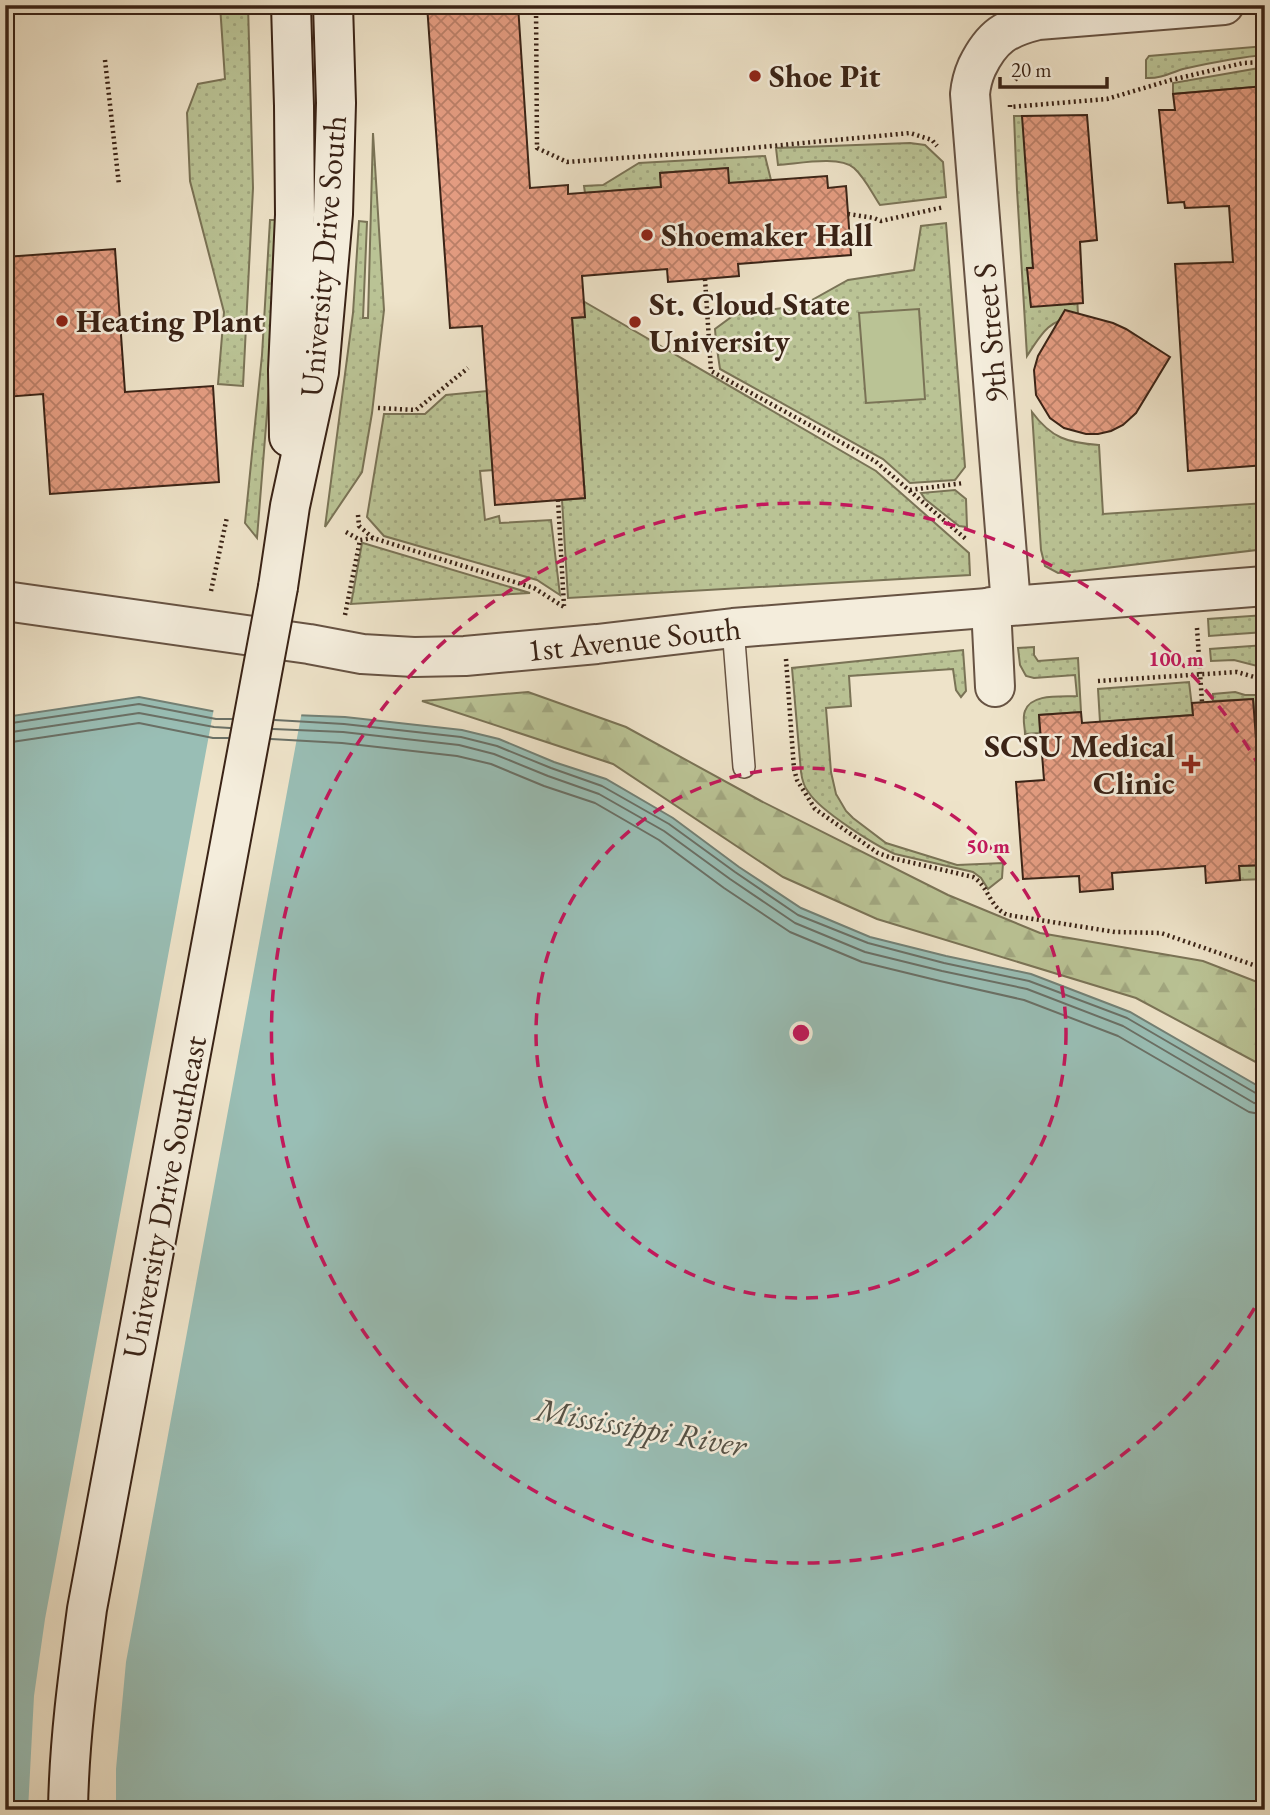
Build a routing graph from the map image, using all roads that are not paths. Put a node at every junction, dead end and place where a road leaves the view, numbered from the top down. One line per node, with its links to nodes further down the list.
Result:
1 (291, 5): 5 (street, University Drive South)
2 (333, 5): 5 (street, University Drive South)
3 (1224, 5): 4 (street)
4 (1215, 6): 9 (street, 9th Street S)
5 (290, 506): 7 (street, University Drive South)
6 (1265, 586): 9 (street, 1st Avenue South)
7 (278, 587): 13 (street, University Drive Southeast, bridge)
8 (5, 601): 10 (street, 1st Avenue South)
9 (1001, 606): 10 (street, 1st Avenue South); 11 (street, 9th Street S)
10 (733, 628): 12 (lane)
11 (995, 687)
12 (744, 767)
13 (68, 1810)

